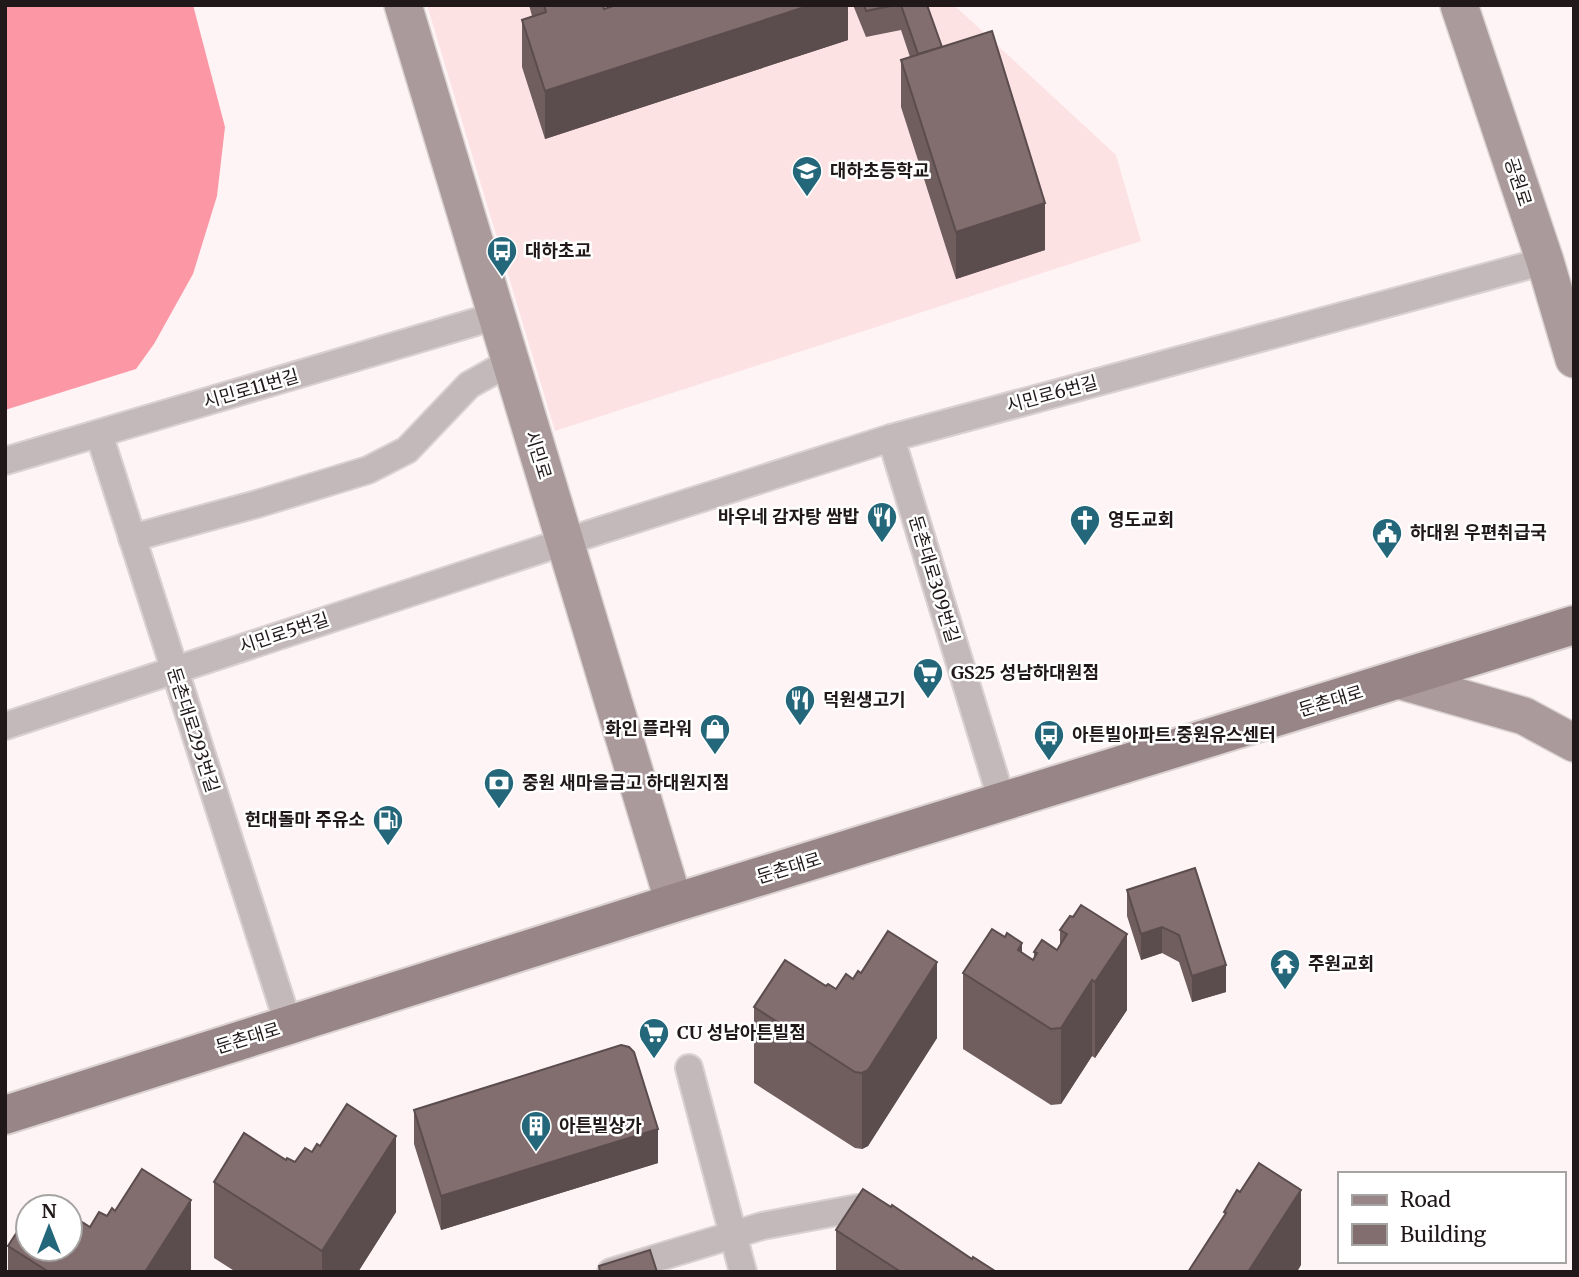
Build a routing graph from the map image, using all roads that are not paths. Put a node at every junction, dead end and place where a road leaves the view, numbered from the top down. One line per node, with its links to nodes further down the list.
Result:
1 (403, 5): 4 (main road, 시민로)
2 (1459, 5): 3 (main road, 공원로)
3 (1545, 261): 5 (main road, 공원로); 8 (street, 시민로6번길)
4 (496, 316): 6 (main road, 시민로); 7 (street, 시민로11번길)
5 (1574, 359)
6 (510, 362): 10 (street); 11 (main road, 시민로)
7 (99, 434): 9 (street, 시민로11번길); 10 (street, 둔촌대로293번길)
8 (891, 438): 11 (street, 시민로6번길); 17 (street, 둔촌대로309번길)
9 (5, 461)
10 (132, 538): 13 (street, 둔촌대로293번길)
11 (564, 542): 13 (street, 시민로5번길); 18 (main road, 시민로)
12 (1574, 625): 14 (main road, 둔촌대로)
13 (174, 670): 15 (street, 시민로5번길); 19 (street, 둔촌대로293번길)
14 (1398, 680): 16 (main road); 17 (main road, 둔촌대로)
15 (5, 726)
16 (1574, 743)
17 (1002, 801): 18 (main road, 둔촌대로)
18 (674, 903): 19 (main road, 둔촌대로)
19 (289, 1026): 21 (main road, 둔촌대로)
20 (690, 1068): 22 (street)
21 (5, 1115)
22 (733, 1234): 23 (street); 24 (street); 25 (street)
23 (904, 1237)
24 (611, 1272)
25 (743, 1272)

